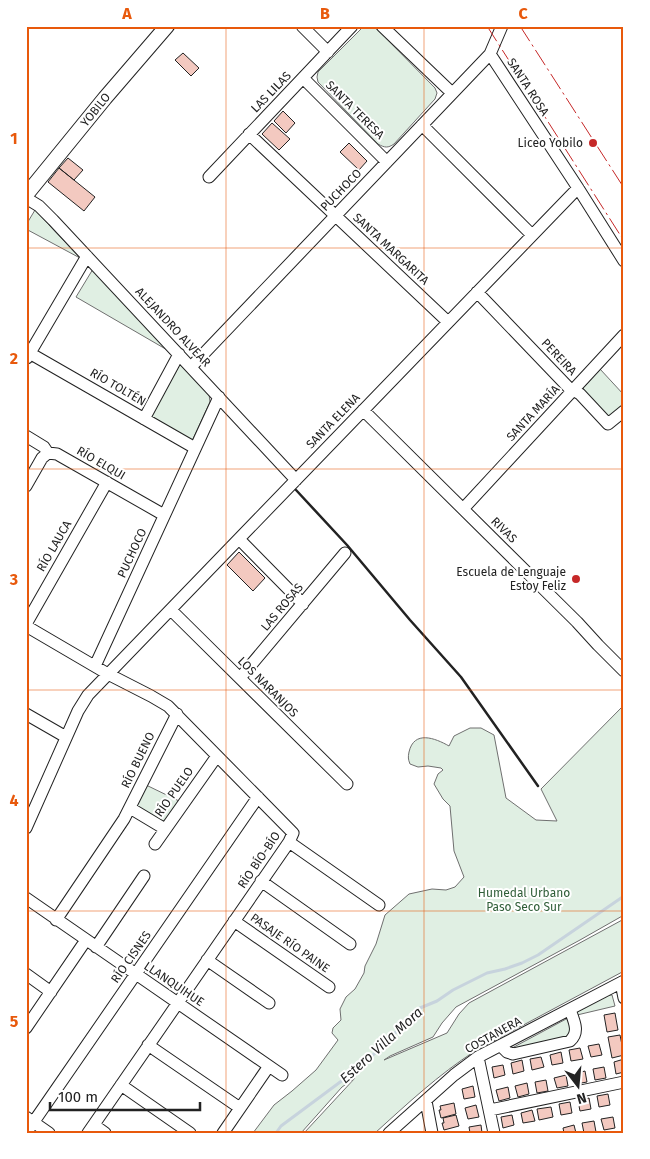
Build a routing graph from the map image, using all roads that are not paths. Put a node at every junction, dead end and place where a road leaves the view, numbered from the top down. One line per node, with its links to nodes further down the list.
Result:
1 (166, 26): 15 (main road, YOBILO)
2 (302, 26): 6 (street)
3 (352, 26): 6 (street, LAS LILAS)
4 (382, 26): 9 (street)
5 (502, 26): 7 (street, PUCHOCO)
6 (328, 52): 8 (street, LAS LILAS)
7 (490, 54): 9 (street, PUCHOCO); 14 (street, SANTA ROSA)
8 (303, 78): 11 (street, LAS LILAS); 12 (street, SANTA TERESA)
9 (452, 93): 10 (street, PUCHOCO)
10 (422, 125): 12 (street, PUCHOCO); 17 (street)
11 (250, 134): 13 (street, LAS LILAS); 16 (street, SANTA MARGARITA)
12 (386, 162): 16 (street, PUCHOCO)
13 (209, 177)
14 (578, 188): 17 (street, SANTA ELENA); 19 (street, SANTA ROSA)
15 (26, 196): 18 (street, ALEJANDRO ALVEAR)
16 (335, 216): 21 (street, SANTA MARGARITA); 25 (street, PUCHOCO)
17 (532, 235): 20 (street, SANTA ELENA)
18 (87, 256): 23 (street); 24 (street, ALEJANDRO ALVEAR)
19 (624, 261)
20 (478, 292): 21 (street, SANTA ELENA); 26 (street, PEREIRA)
21 (448, 322): 28 (street, SANTA ELENA)
22 (624, 335): 26 (street, SANTA MARÍA)
23 (28, 354): 30 (street, RÍO TOLTÉN)
24 (179, 354): 25 (street, ALEJANDRO ALVEAR); 30 (street)
25 (191, 367): 27 (street, ALEJANDRO ALVEAR)
26 (573, 390): 29 (street, PEREIRA); 37 (street, SANTA MARÍA)
27 (219, 396): 32 (street, PUCHOCO); 34 (street, ALEJANDRO ALVEAR)
28 (363, 410): 34 (street, SANTA ELENA); 37 (street, RIVAS)
29 (624, 411)
30 (144, 418): 32 (street, RÍO TOLTÉN)
31 (26, 436): 33 (street, RÍO ELQUI)
32 (195, 448): 38 (street, PUCHOCO)
33 (48, 453): 35 (street, RÍO ELQUI); 36 (street)
34 (296, 480): 39 (street, SANTA ELENA)
35 (107, 482): 38 (street, RÍO ELQUI); 43 (street, RÍO LAUCA)
36 (26, 486)
37 (463, 509): 45 (street, RIVAS)
38 (164, 515): 44 (street, PUCHOCO)
39 (239, 539): 41 (street); 42 (street, SANTA ELENA)
40 (345, 553): 41 (street, LAS ROSAS)
41 (303, 604): 47 (street, LAS ROSAS)
42 (171, 610): 46 (street, SANTA ELENA); 47 (street, LOS NARANJOS)
43 (26, 625): 44 (street, RÍO BÍO-BÍO)
44 (94, 666): 46 (street, RÍO BÍO-BÍO)
45 (624, 671)
46 (108, 674): 49 (street, RÍO BÍO-BÍO); 50 (street)
47 (240, 678): 52 (street, LOS NARANJOS)
48 (26, 714): 50 (street)
49 (177, 714): 51 (street, RÍO BÍO-BÍO); 55 (street, RÍO BUENO)
50 (66, 737): 54 (street)
51 (217, 756): 53 (street, RÍO BÍO-BÍO); 57 (street, RÍO PUELO)
52 (347, 784)
53 (258, 797): 58 (street, RÍO BÍO-BÍO); 71 (street, RÍO CISNES)
54 (31, 806): 56 (street)
55 (130, 808): 57 (street); 64 (street, RÍO BUENO)
56 (26, 828)
57 (165, 829): 59 (street, RÍO PUELO)
58 (288, 842): 61 (street, RÍO BÍO-BÍO); 63 (street)
59 (155, 844)
60 (144, 876): 68 (street)
61 (261, 881): 65 (street, RÍO BÍO-BÍO); 67 (street)
62 (26, 898): 64 (street, LLANQUIHUE)
63 (380, 905)
64 (56, 920): 66 (street, LLANQUIHUE)
65 (234, 921): 69 (street, RÍO BÍO-BÍO); 73 (street, PASAJE RÍO PAINE)
66 (86, 940): 68 (street, LLANQUIHUE); 74 (street)
67 (350, 944)
68 (96, 947): 71 (street, LLANQUIHUE)
69 (207, 960): 76 (street, RÍO BÍO-BÍO); 77 (street)
70 (26, 974): 74 (street)
71 (135, 975): 76 (street, LLANQUIHUE); 90 (street, RÍO CISNES)
72 (622, 982): 75 (street); 78 (street, COSTANERA)
73 (330, 987)
74 (51, 992): 79 (street)
75 (624, 998)
76 (178, 1002): 80 (street, RÍO BÍO-BÍO); 83 (street, LLANQUIHUE)
77 (269, 1003)
78 (570, 1010): 81 (street, COSTANERA); 81 (street)
79 (26, 1028)
80 (148, 1045): 86 (street, RÍO BÍO-BÍO); 88 (street)
81 (501, 1046): 82 (street, COSTANERA)
82 (478, 1057): 87 (street, COSTANERA); 89 (street)
83 (269, 1066): 84 (street, LLANQUIHUE); 88 (street)
84 (282, 1076)
85 (624, 1082): 89 (street)
86 (121, 1085): 91 (street, RÍO BÍO-BÍO); 95 (street)
87 (426, 1101): 97 (street, COSTANERA); 98 (street)
88 (240, 1108): 96 (street)
89 (490, 1110): 99 (street)
90 (30, 1120): 92 (street, RÍO CISNES); 93 (street)
91 (91, 1129): 94 (street)
92 (26, 1133)
93 (49, 1133)
94 (105, 1133)
95 (190, 1133)
96 (224, 1133)
97 (389, 1133)
98 (432, 1133)
99 (494, 1133)

